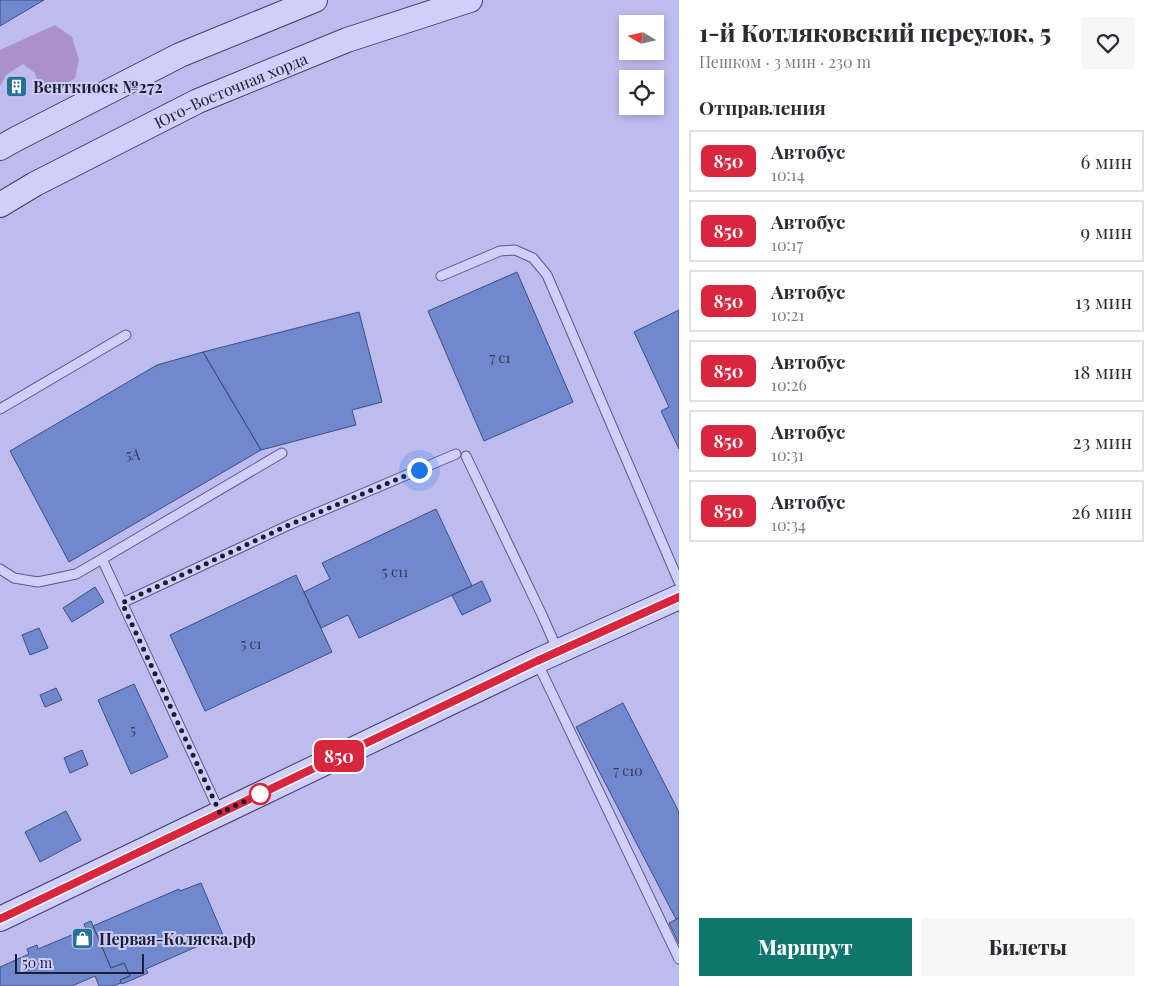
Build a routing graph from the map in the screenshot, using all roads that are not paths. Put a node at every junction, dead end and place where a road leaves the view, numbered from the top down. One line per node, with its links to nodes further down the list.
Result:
1 (315, 0): 3 (main road)
2 (470, 0): 4 (main road, Юго-Восточная хорда)
3 (0, 148)
4 (0, 205)
5 (441, 276): 13 (lane)
6 (126, 334): 7 (lane)
7 (0, 409)
8 (282, 453): 11 (lane)
9 (456, 454): 15 (lane)
10 (466, 456): 16 (lane)
11 (102, 559): 12 (lane); 15 (lane)
12 (0, 570)
13 (679, 582)
14 (679, 597): 16 (main road)
15 (122, 603): 18 (lane)
16 (558, 652): 17 (main road)
17 (537, 661): 18 (main road); 20 (lane)
18 (220, 813): 19 (main road)
19 (0, 919)
20 (679, 960)

